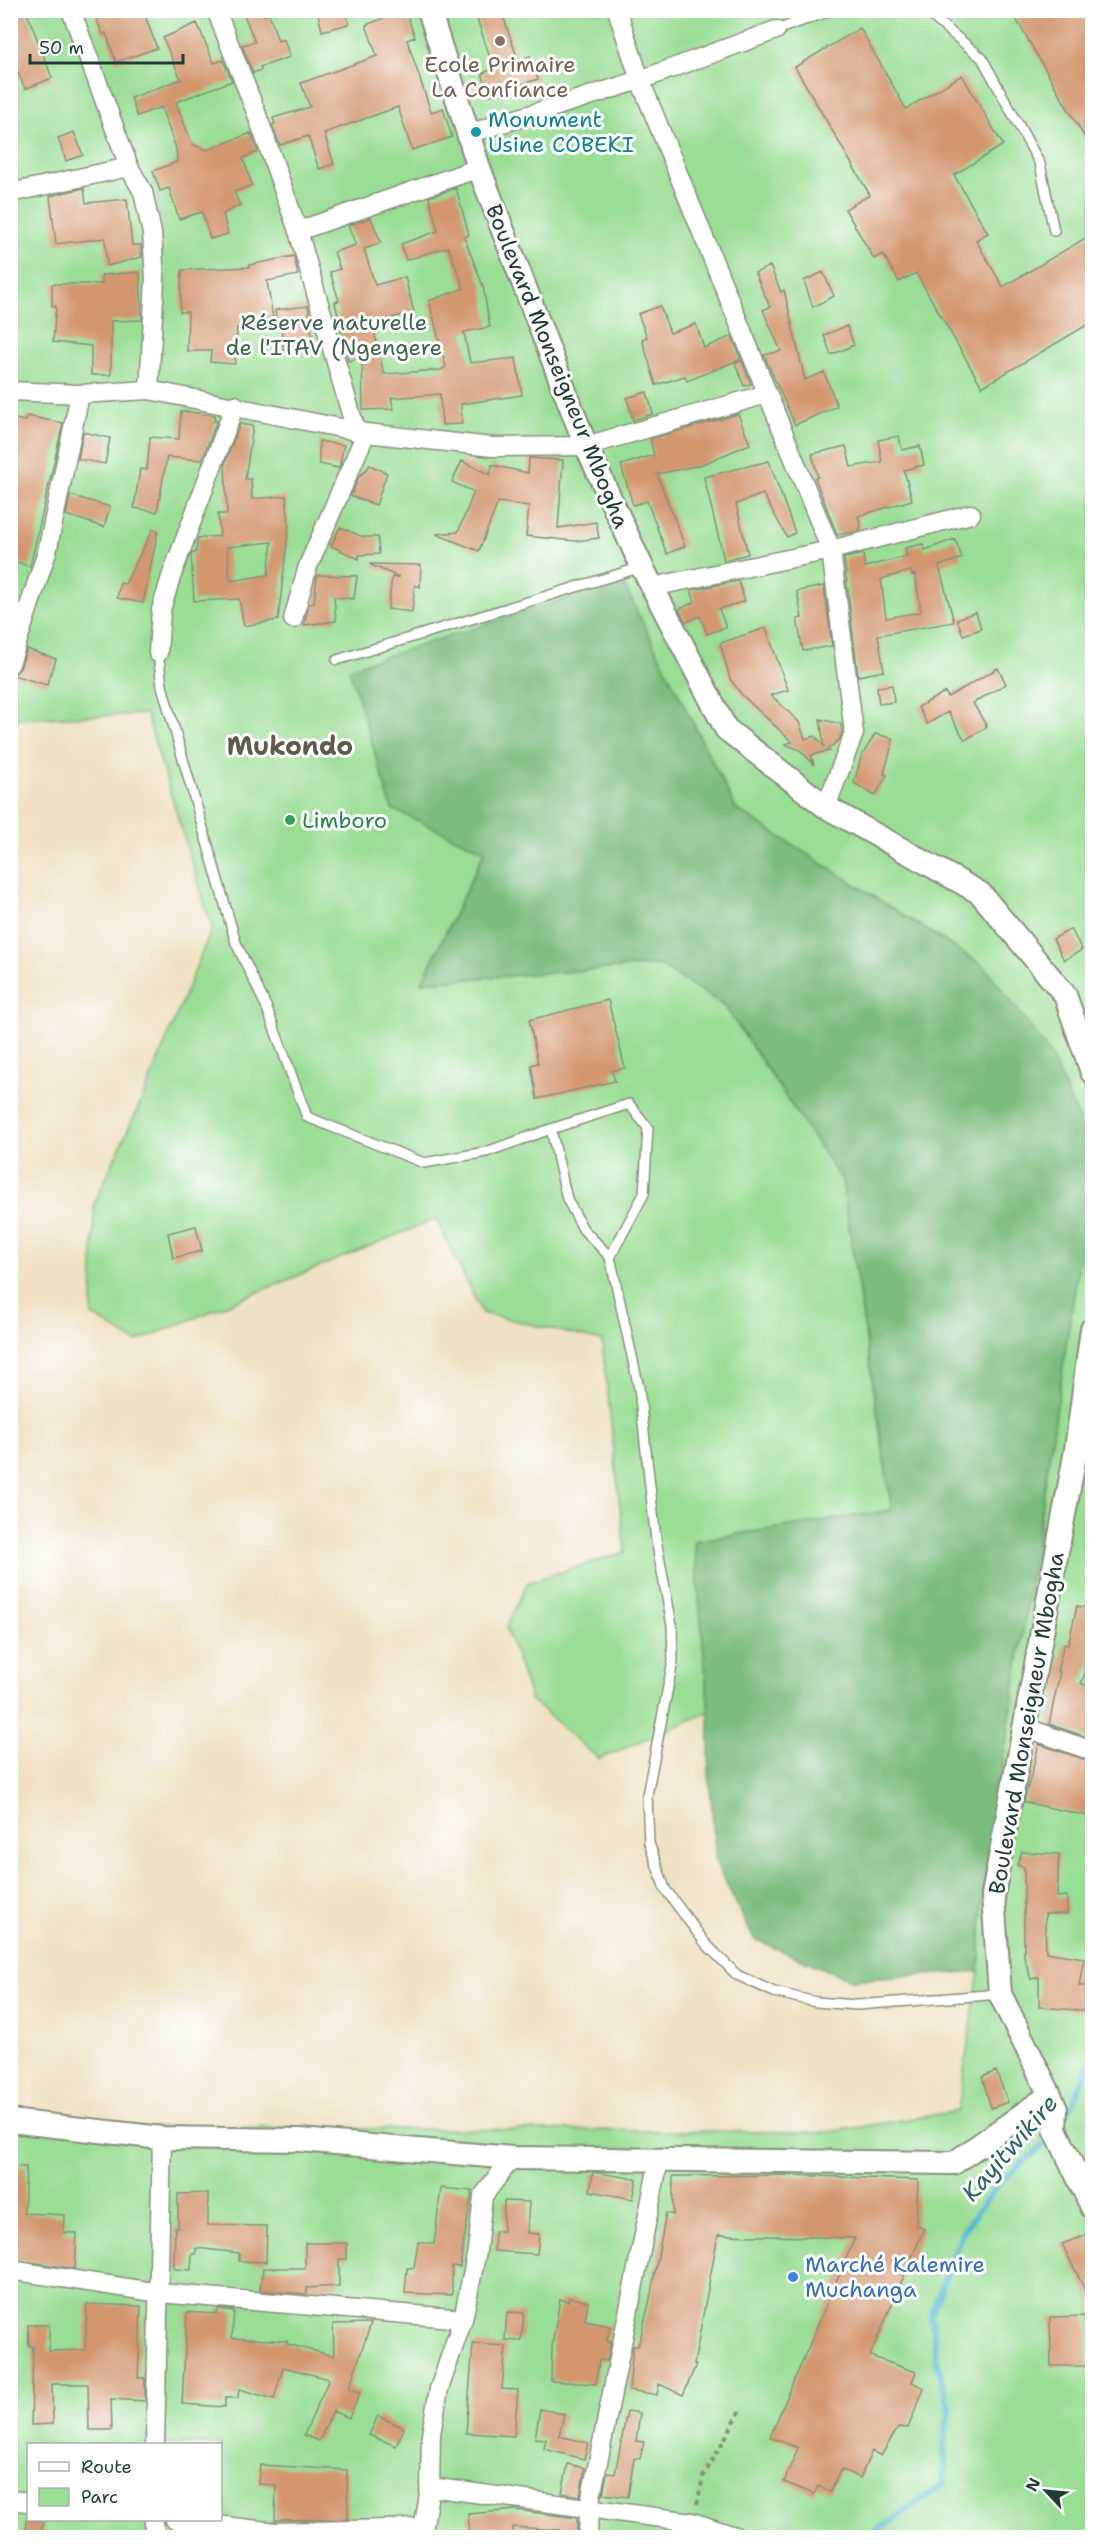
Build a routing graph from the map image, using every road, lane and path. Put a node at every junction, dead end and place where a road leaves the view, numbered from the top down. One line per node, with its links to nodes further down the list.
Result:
1 (71, 10): 10 (street)
2 (216, 10): 13 (street)
3 (429, 10): 9 (street, Boulevard Monseigneur Mbogha)
4 (617, 10): 8 (street)
5 (833, 10): 7 (lane)
6 (924, 10): 14 (lane)
7 (776, 30): 8 (street)
8 (640, 80): 9 (street); 18 (street)
9 (468, 134): 11 (street, Boulevard Monseigneur Mbogha)
10 (129, 167): 12 (street); 15 (street)
11 (479, 168): 13 (street); 21 (street, Boulevard Monseigneur Mbogha)
12 (10, 193)
13 (298, 231): 20 (street)
14 (1054, 231)
15 (149, 390): 17 (street); 19 (street)
16 (10, 391): 17 (street)
17 (80, 394): 29 (street)
18 (768, 394): 21 (street); 23 (street)
19 (235, 405): 20 (street); 27 (street)
20 (361, 431): 21 (street); 26 (street)
21 (586, 446): 24 (street, Boulevard Monseigneur Mbogha)
22 (971, 514): 23 (street)
23 (831, 550): 25 (street); 30 (street)
24 (642, 567): 25 (street, Boulevard Monseigneur Mbogha); 28 (lane)
25 (652, 587): 30 (street, Boulevard Monseigneur Mbogha)
26 (293, 619)
27 (158, 653): 32 (lane)
28 (337, 660)
29 (10, 664)
30 (826, 807): 31 (street, Boulevard Monseigneur Mbogha)
31 (1092, 1072)
32 (551, 1129): 33 (lane); 33 (lane)
33 (610, 1257): 38 (lane)
34 (1092, 1329): 35 (street, Boulevard Monseigneur Mbogha)
35 (1084, 1450): 36 (street, Boulevard Monseigneur Mbogha)
36 (1024, 1727): 37 (street); 38 (street, Boulevard Monseigneur Mbogha)
37 (1092, 1751)
38 (1000, 1994): 39 (street, Boulevard Monseigneur Mbogha)
39 (1054, 2111): 43 (street); 44 (street, Boulevard Monseigneur Mbogha)
40 (10, 2121): 41 (street)
41 (162, 2138): 42 (street); 46 (street)
42 (512, 2158): 43 (street); 47 (street)
43 (659, 2160): 53 (street)
44 (1092, 2207)
45 (10, 2270): 46 (street)
46 (160, 2293): 47 (street); 49 (street)
47 (463, 2319): 50 (street)
48 (741, 2408): 56 (path)
49 (155, 2443)
50 (430, 2487): 53 (street); 57 (street)
51 (10, 2500): 52 (street)
52 (27, 2502)
53 (589, 2507): 56 (street); 60 (street)
54 (154, 2521): 59 (street)
55 (183, 2521): 57 (street)
56 (692, 2522): 58 (street)
57 (422, 2533)
58 (735, 2536)
59 (154, 2538)
60 (588, 2538)

